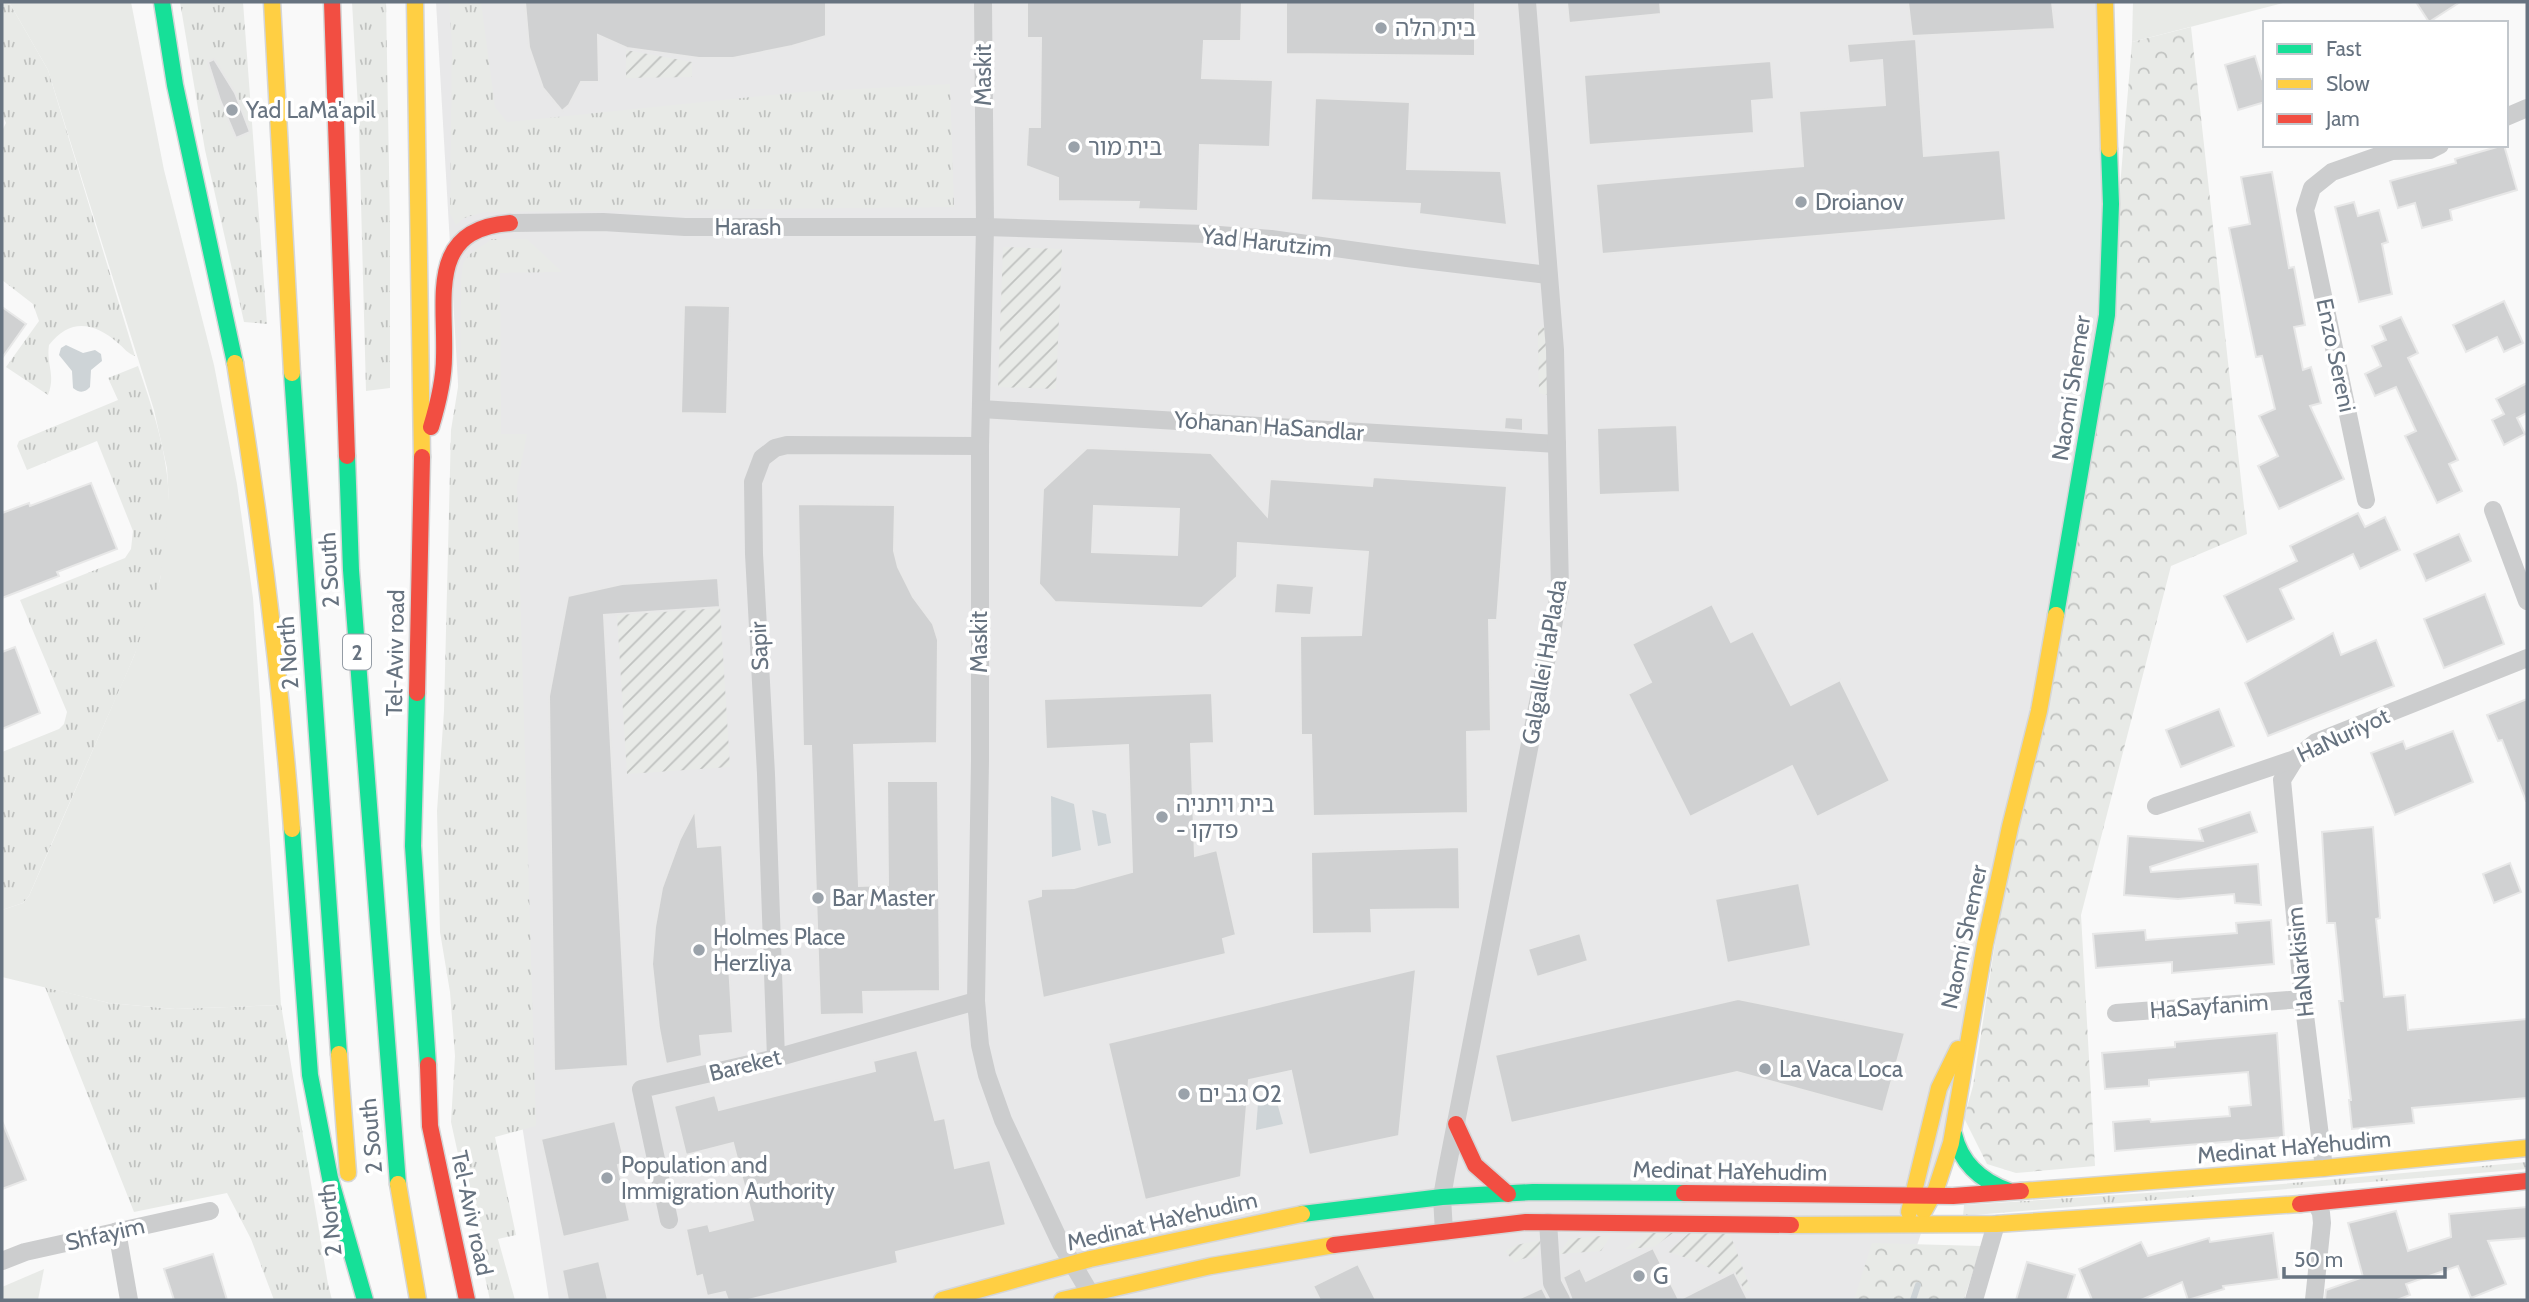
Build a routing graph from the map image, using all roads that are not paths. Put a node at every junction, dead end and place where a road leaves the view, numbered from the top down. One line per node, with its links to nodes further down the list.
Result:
1 (162, 2): 53 (main road)
2 (272, 2): 53 (main road, 2 North / 2)
3 (332, 2): 57 (main road, 2 South / 2)
4 (415, 2): 18 (main road, Tel-Aviv road)
5 (983, 2): 13 (street, Maskit)
6 (1527, 2): 14 (street, Galgallei HaPlada)
7 (2105, 2): 24 (main road, Naomi Shemer)
8 (2089, 14): 24 (main road, Naomi Shemer)
9 (2527, 108): 10 (street)
10 (2508, 116)
11 (2436, 147): 19 (street, Enzo Sereni)
12 (510, 223): 13 (street, Harash); 18 (main road)
13 (985, 227): 14 (street, Yad Harutzim); 15 (street, Maskit)
14 (1548, 275): 16 (street, Galgallei HaPlada)
15 (981, 409): 16 (street, Yohanan HaSandlar); 17 (street, Maskit)
16 (1558, 444): 31 (street, Galgallei HaPlada)
17 (980, 446): 27 (street, Maskit); 30 (street, Sapir)
18 (422, 456): 58 (main road, Tel-Aviv road)
19 (2366, 500)
20 (2493, 510): 21 (street)
21 (2527, 601)
22 (2527, 658): 23 (street, HaNuriyot)
23 (2295, 759): 25 (street, HaNuriyot); 26 (street, HaNarkisim)
24 (2021, 775): 29 (main road, Naomi Shemer)
25 (2156, 806)
26 (2302, 999): 28 (street, HaSayfanim); 35 (street, HaNarkisim)
27 (976, 1001): 30 (street, Bareket); 52 (street, Maskit)
28 (2116, 1013)
29 (1969, 1025): 32 (main road, Naomi Shemer); 34 (main road, Naomi Shemer)
30 (776, 1058): 45 (street, Bareket)
31 (1456, 1124): 38 (main road); 40 (street, Galgallei HaPlada)
32 (1954, 1134): 37 (main road); 42 (main road, Naomi Shemer)
33 (2527, 1148): 35 (main road, Medinat HaYehudim)
34 (1921, 1158): 39 (main road); 41 (main road, Naomi Shemer)
35 (2324, 1168): 37 (main road, Medinat HaYehudim)
36 (2527, 1181): 43 (main road)
37 (2010, 1191): 42 (main road, Medinat HaYehudim)
38 (1508, 1194): 39 (main road, Medinat HaYehudim); 40 (main road, Medinat HaYehudim)
39 (1882, 1196): 41 (main road, Medinat HaYehudim)
40 (1442, 1197): 50 (street, Galgallei HaPlada); 52 (main road, Medinat HaYehudim)
41 (1913, 1197): 42 (main road, Medinat HaYehudim); 48 (main road, Naomi Shemer)
42 (1933, 1197): 48 (main road, Naomi Shemer)
43 (2316, 1203): 47 (main road); 63 (street)
44 (209, 1211): 49 (street, Shfayim)
45 (669, 1220)
46 (1548, 1222): 48 (main road); 50 (main road); 61 (street)
47 (1996, 1224): 48 (main road); 62 (street)
48 (1910, 1226)
49 (117, 1231): 51 (street, Shfayim); 55 (street)
50 (1444, 1232): 54 (main road)
51 (2, 1261)
52 (1072, 1264): 54 (street, Maskit); 59 (main road, Medinat HaYehudim)
53 (359, 1277): 56 (main road, 2 North / 2)
54 (1087, 1297): 60 (main road)
55 (129, 1300)
56 (365, 1300)
57 (418, 1300)
58 (467, 1300)
59 (942, 1300)
60 (1062, 1300)
61 (1560, 1300)
62 (1974, 1300)
63 (2314, 1300)

